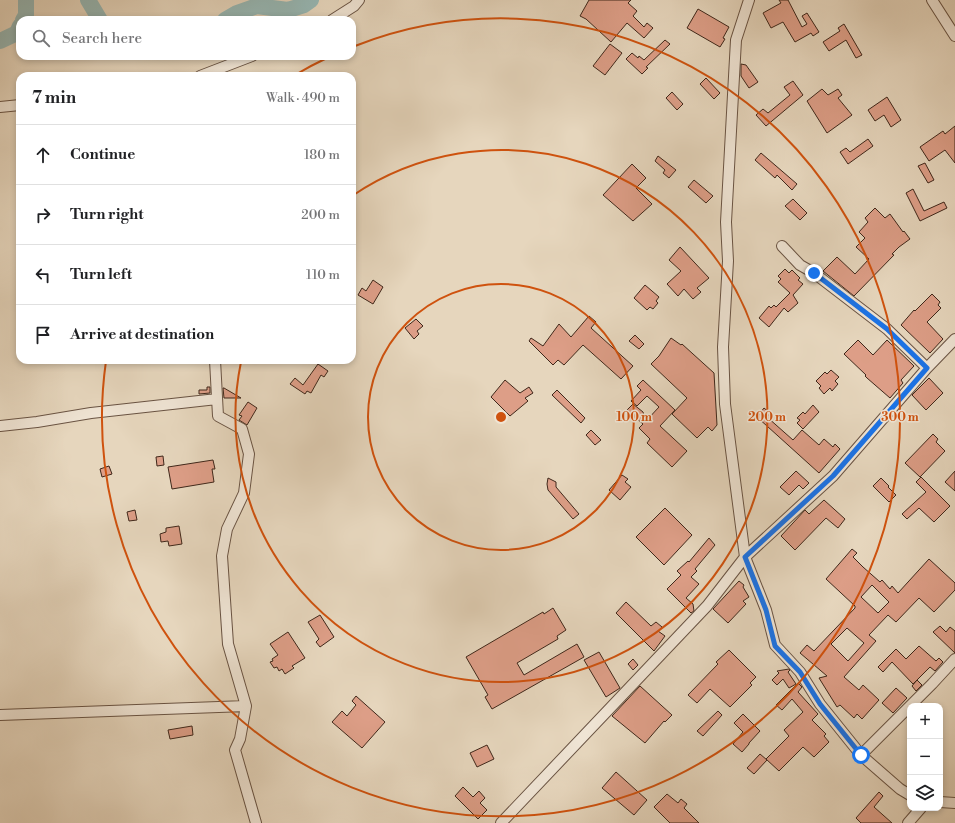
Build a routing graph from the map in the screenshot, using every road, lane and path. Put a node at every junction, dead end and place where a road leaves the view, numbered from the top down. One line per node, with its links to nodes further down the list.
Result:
1 (359, 0): 4 (street)
2 (749, 0): 16 (street)
3 (932, 0): 5 (street)
4 (338, 16)
5 (955, 36)
6 (242, 60): 7 (street)
7 (210, 72)
8 (16, 105): 9 (street)
9 (0, 107)
10 (782, 246): 13 (street)
11 (955, 339): 13 (street)
12 (215, 364): 14 (street)
13 (927, 368): 16 (street)
14 (217, 399): 15 (street); 18 (street)
15 (0, 426)
16 (745, 557): 20 (street); 26 (street)
17 (955, 659): 20 (street)
18 (246, 706): 19 (street); 25 (street)
19 (0, 715)
20 (861, 755): 21 (street)
21 (907, 793)
22 (943, 802): 23 (street)
23 (955, 803)
24 (918, 811): 27 (street)
25 (256, 823)
26 (501, 823)
27 (908, 823)

